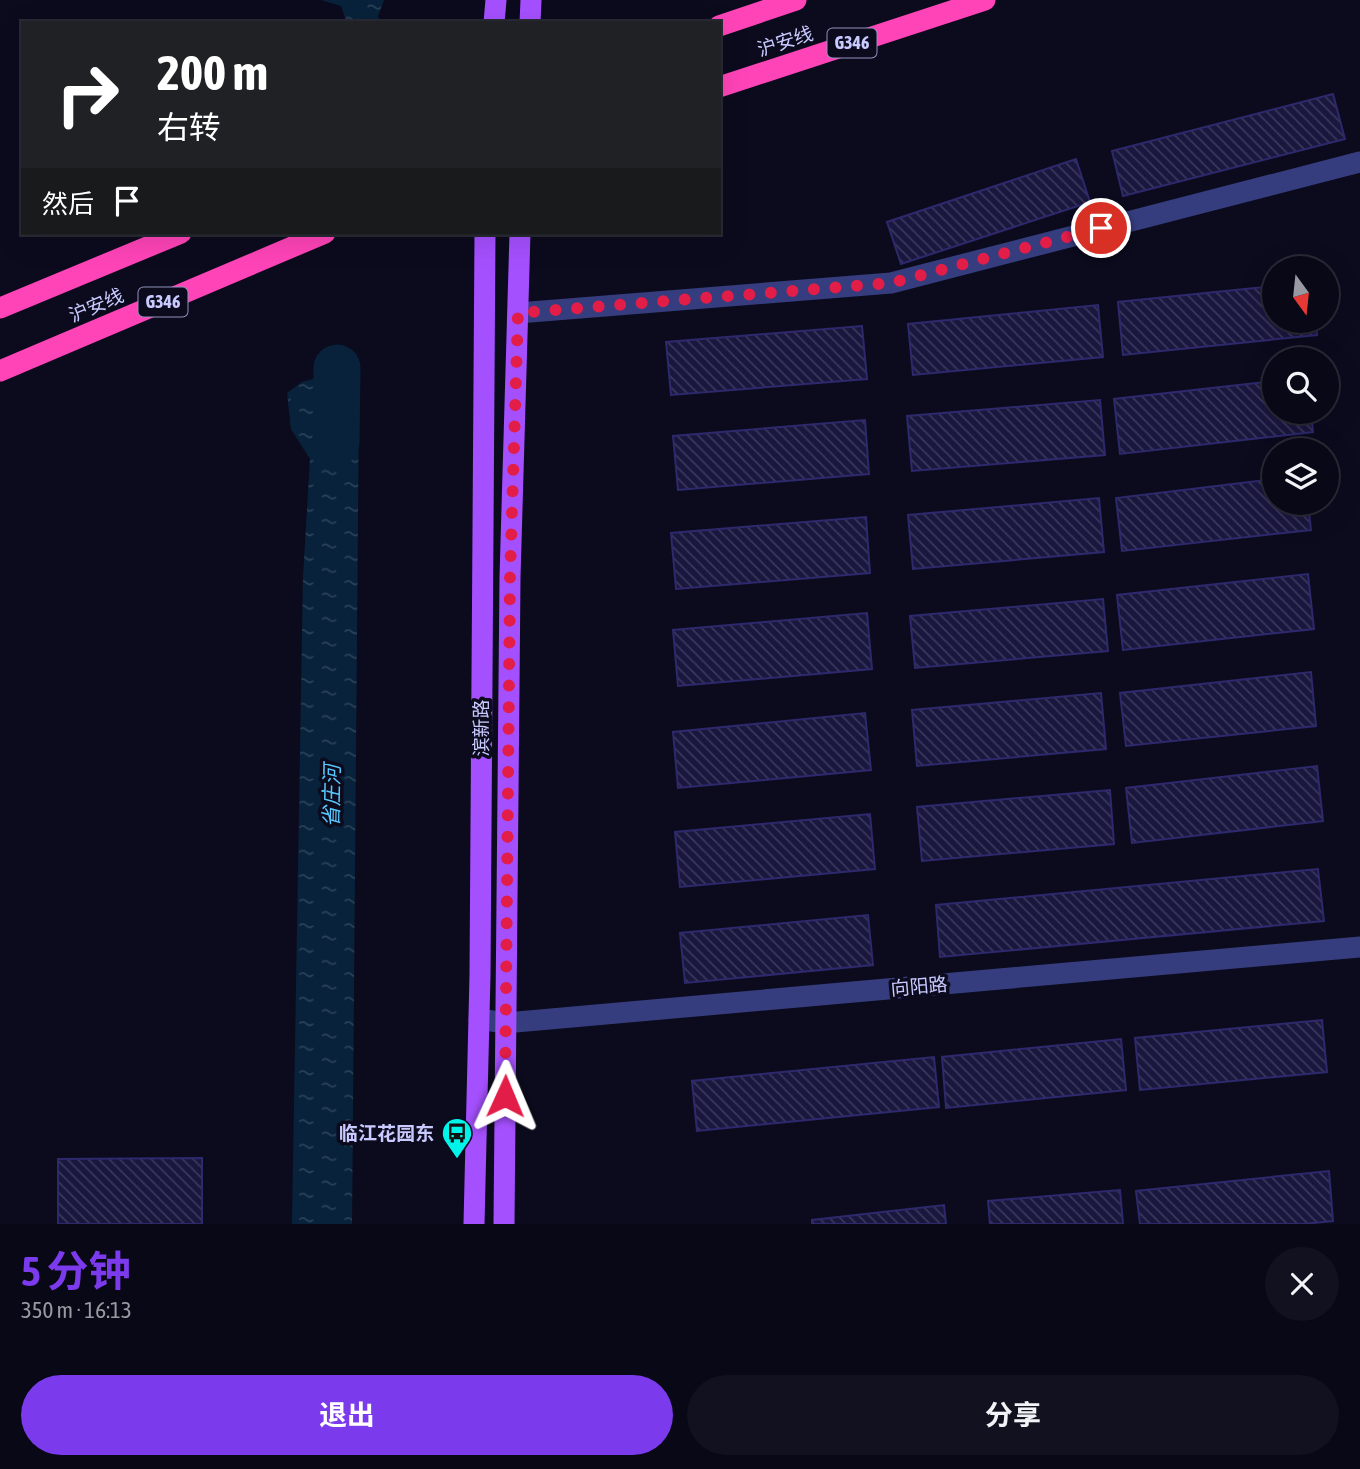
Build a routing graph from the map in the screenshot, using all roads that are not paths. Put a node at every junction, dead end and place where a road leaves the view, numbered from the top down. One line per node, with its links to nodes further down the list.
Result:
1 (496, 0): 5 (main road)
2 (531, 0): 6 (main road)
3 (796, 0): 7 (highway, 沪安线)
4 (985, 0): 8 (highway, 沪安线 / G346)
5 (494, 21)
6 (530, 21)
7 (721, 25)
8 (721, 86)
9 (1360, 162): 15 (street)
10 (175, 235): 14 (highway, 沪安线)
11 (320, 235): 16 (highway, 沪安线 / G346)
12 (485, 235): 18 (main road, 滨新路)
13 (520, 235): 15 (main road, 滨新路)
14 (0, 308)
15 (518, 313): 19 (main road, 滨新路)
16 (0, 371)
17 (1360, 947): 19 (street, 向阳路)
18 (479, 1019): 19 (street, 向阳路); 20 (main road, 滨新路)
19 (505, 1023): 21 (main road, 滨新路)
20 (474, 1224)
21 (504, 1224)

